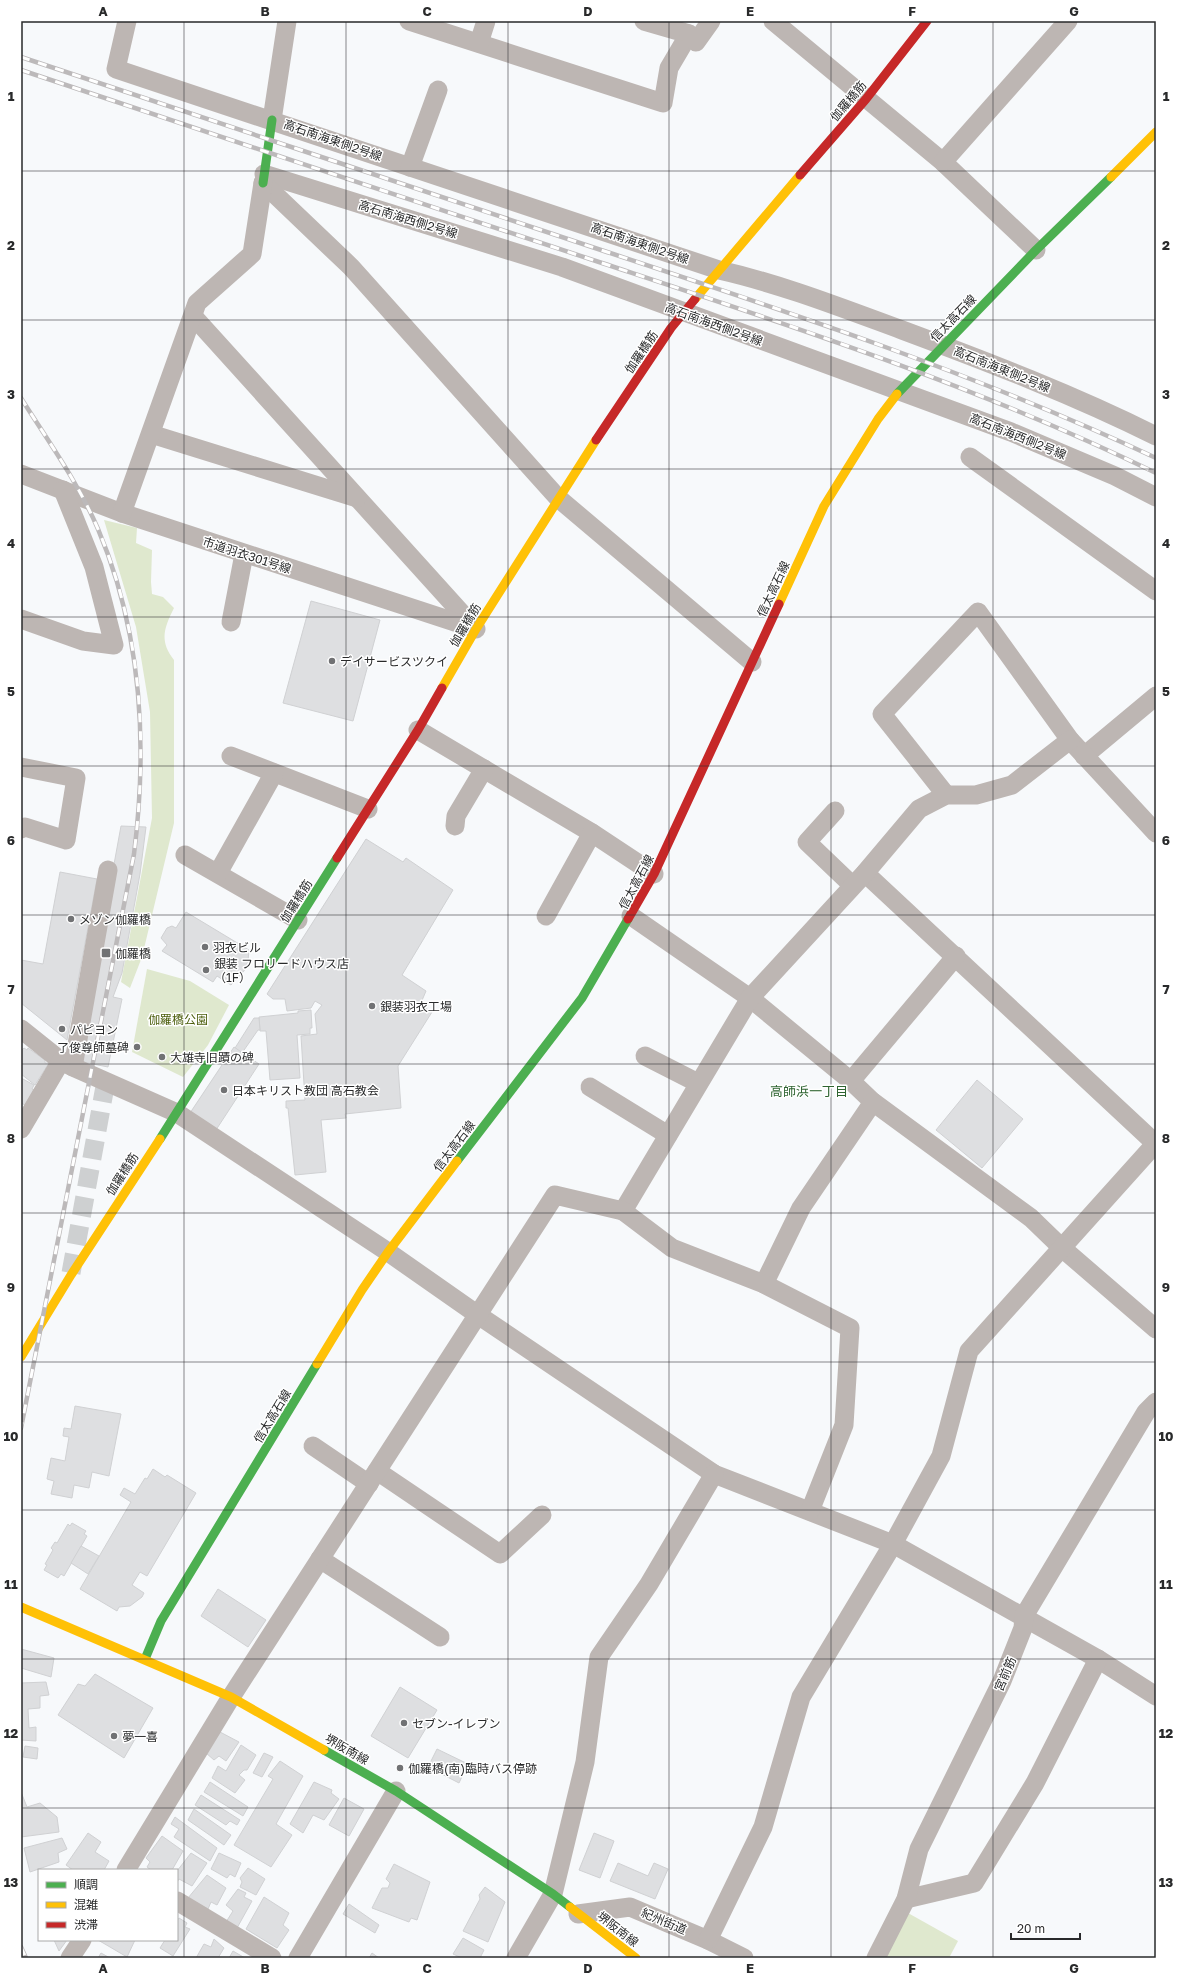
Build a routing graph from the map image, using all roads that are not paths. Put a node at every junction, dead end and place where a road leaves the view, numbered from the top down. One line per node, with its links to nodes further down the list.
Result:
1 (127, 21): 14 (street, 高石南海東側2号線)
2 (287, 21): 14 (street)
3 (409, 21): 11 (street)
4 (486, 21): 11 (street)
5 (644, 21): 10 (street)
6 (711, 21): 10 (street)
7 (773, 21): 13 (street)
8 (927, 21): 13 (main road, 伽羅橋筋)
9 (1068, 21): 16 (street)
10 (689, 34): 11 (street)
11 (479, 42)
12 (438, 90): 17 (street)
13 (866, 99): 16 (street); 20 (main road, 伽羅橋筋)
14 (272, 120): 17 (street, 高石南海東側2号線); 18 (main road)
15 (1156, 132): 19 (main road, 信太高石線)
16 (943, 162): 19 (street)
17 (410, 166): 20 (street, 高石南海東側2号線)
18 (264, 178): 21 (street, 高石南海西側2号線); 22 (street); 32 (street)
19 (1036, 250): 23 (main road, 信太高石線)
20 (718, 270): 21 (main road, 伽羅橋筋); 23 (street, 高石南海東側2号線)
21 (683, 313): 24 (street, 高石南海西側2号線); 32 (main road, 伽羅橋筋)
22 (193, 316): 25 (street); 31 (street)
23 (944, 346): 24 (main road, 信太高石線); 26 (street, 高石南海東側2号線)
24 (899, 391): 30 (street, 高石南海西側2号線); 39 (main road, 信太高石線)
25 (151, 434): 31 (street); 33 (street)
26 (1156, 436)
27 (970, 457): 35 (street)
28 (21, 474): 29 (street, 市道羽衣301号線)
29 (63, 490): 33 (street, 市道羽衣301号線); 36 (street)
30 (1156, 497)
31 (357, 498): 38 (street)
32 (558, 498): 38 (main road, 伽羅橋筋); 39 (street)
33 (122, 513): 34 (street, 市道羽衣301号線)
34 (244, 554): 37 (street); 38 (street, 市道羽衣301号線)
35 (1156, 592)
36 (21, 619)
37 (231, 622)
38 (476, 629): 41 (main road, 伽羅橋筋)
39 (752, 662): 59 (main road, 信太高石線)
40 (1156, 696): 44 (street)
41 (418, 730): 46 (street); 49 (main road, 伽羅橋筋)
42 (1070, 740): 44 (street); 48 (street); 48 (street)
43 (231, 756): 47 (street)
44 (1084, 756): 54 (street)
45 (21, 767): 52 (street)
46 (484, 769): 51 (street); 53 (street)
47 (274, 773): 49 (street); 58 (street)
48 (946, 795): 57 (street)
49 (368, 809): 63 (main road, 伽羅橋筋)
50 (835, 811): 60 (street)
51 (455, 826)
52 (21, 829)
53 (592, 833): 59 (street); 61 (street)
54 (1156, 833)
55 (185, 855): 58 (street)
56 (108, 870): 68 (street)
57 (865, 872): 60 (street); 64 (street)
58 (218, 873): 63 (street)
59 (654, 874): 62 (main road, 信太高石線)
60 (852, 885): 65 (street)
61 (546, 916)
62 (631, 916): 65 (street); 79 (main road, 信太高石線)
63 (298, 920): 73 (main road, 伽羅橋筋)
64 (956, 956): 69 (street); 76 (street)
65 (750, 998): 69 (street); 70 (street)
66 (21, 1029): 68 (street)
67 (645, 1056): 70 (street)
68 (67, 1064): 73 (street); 74 (street)
69 (851, 1081): 72 (street)
70 (698, 1083): 75 (street)
71 (590, 1087): 75 (street)
72 (873, 1102): 78 (street); 80 (street)
73 (176, 1112): 79 (street); 83 (main road, 伽羅橋筋)
74 (21, 1129)
75 (668, 1135): 77 (street)
76 (1156, 1144): 78 (street)
77 (623, 1211): 80 (street); 81 (street)
78 (1062, 1248): 82 (street); 90 (street)
79 (388, 1252): 81 (street); 96 (main road, 信太高石線)
80 (764, 1284): 88 (street)
81 (478, 1315): 86 (street); 87 (street)
82 (1156, 1329)
83 (21, 1357)
84 (1156, 1402): 93 (street, 宮前筋)
85 (313, 1446): 87 (street)
86 (714, 1474): 88 (street); 101 (street)
87 (373, 1477): 89 (street); 91 (street)
88 (810, 1511): 90 (street)
89 (542, 1515)
90 (893, 1544): 93 (street); 105 (street)
91 (320, 1559): 94 (street); 98 (street)
92 (21, 1607): 96 (main road, 堺阪南線)
93 (1024, 1616): 95 (street); 102 (street, 宮前筋)
94 (440, 1637)
95 (1098, 1659): 97 (street); 102 (street)
96 (145, 1660): 98 (main road, 堺阪南線)
97 (1156, 1696)
98 (231, 1697): 99 (main road, 堺阪南線); 100 (street)
99 (396, 1792): 101 (main road, 堺阪南線); 109 (street)
100 (127, 1869)
101 (553, 1894): 104 (main road, 堺阪南線); 110 (street)
102 (906, 1899): 113 (street, 宮前筋)
103 (178, 1901): 108 (street)
104 (578, 1914): 105 (street, 紀州街道); 111 (main road, 堺阪南線)
105 (708, 1940): 112 (street, 紀州街道)
106 (81, 1941): 107 (street)
107 (70, 1958)
108 (272, 1958)
109 (298, 1958)
110 (516, 1958)
111 (636, 1958)
112 (744, 1958)
113 (876, 1958)

